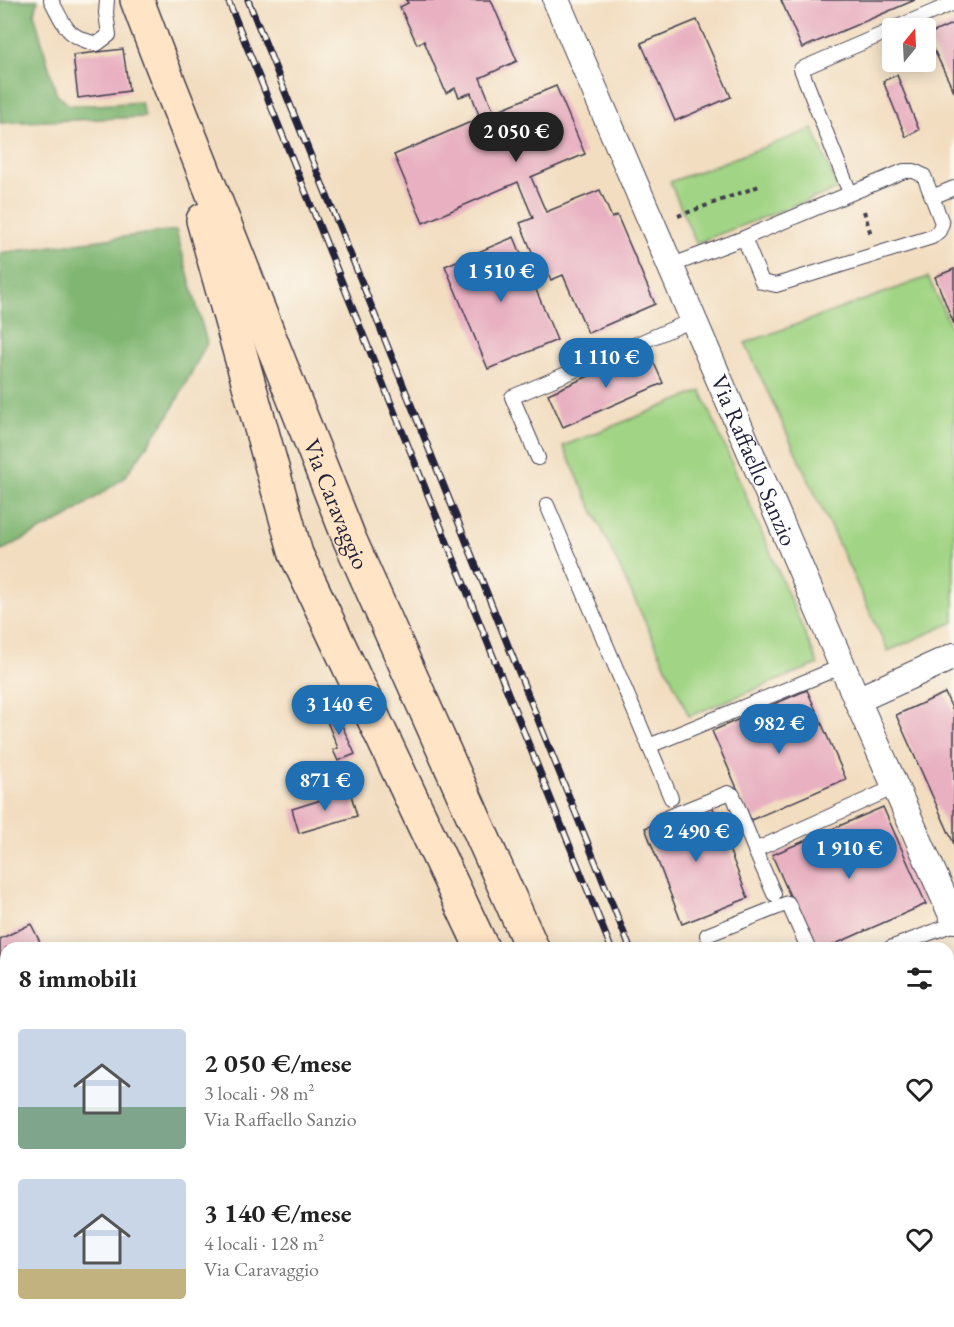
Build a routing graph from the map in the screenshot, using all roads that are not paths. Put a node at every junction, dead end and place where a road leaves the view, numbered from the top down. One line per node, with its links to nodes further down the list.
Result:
1 (51, 0): 2 (lane)
2 (107, 0)
3 (137, 0): 8 (street, Via Caravaggio)
4 (556, 0): 13 (street, Via Raffaello Sanzio)
5 (954, 3): 6 (lane)
6 (919, 18)
7 (882, 34): 10 (lane)
8 (157, 53): 28 (street, Via Caravaggio); 29 (street, Via Caravaggio)
9 (954, 188): 11 (lane)
10 (854, 191): 11 (lane); 12 (lane)
11 (932, 197): 12 (lane)
12 (744, 238): 13 (lane)
13 (670, 266): 14 (street, Via Raffaello Sanzio)
14 (693, 320): 15 (lane); 18 (street, Via Raffaello Sanzio)
15 (538, 458)
16 (547, 505): 20 (lane)
17 (954, 656): 19 (street)
18 (843, 666): 19 (street, Via Raffaello Sanzio); 20 (lane)
19 (857, 700): 21 (street, Via Raffaello Sanzio)
20 (649, 746): 22 (lane)
21 (895, 787): 24 (lane); 26 (street, Via Raffaello Sanzio)
22 (671, 798)
23 (661, 820): 24 (lane)
24 (755, 850): 25 (lane)
25 (774, 894)
26 (954, 922): 31 (lane)
27 (707, 935): 30 (lane)
28 (479, 942)
29 (529, 942)
30 (805, 942)
31 (905, 942)

